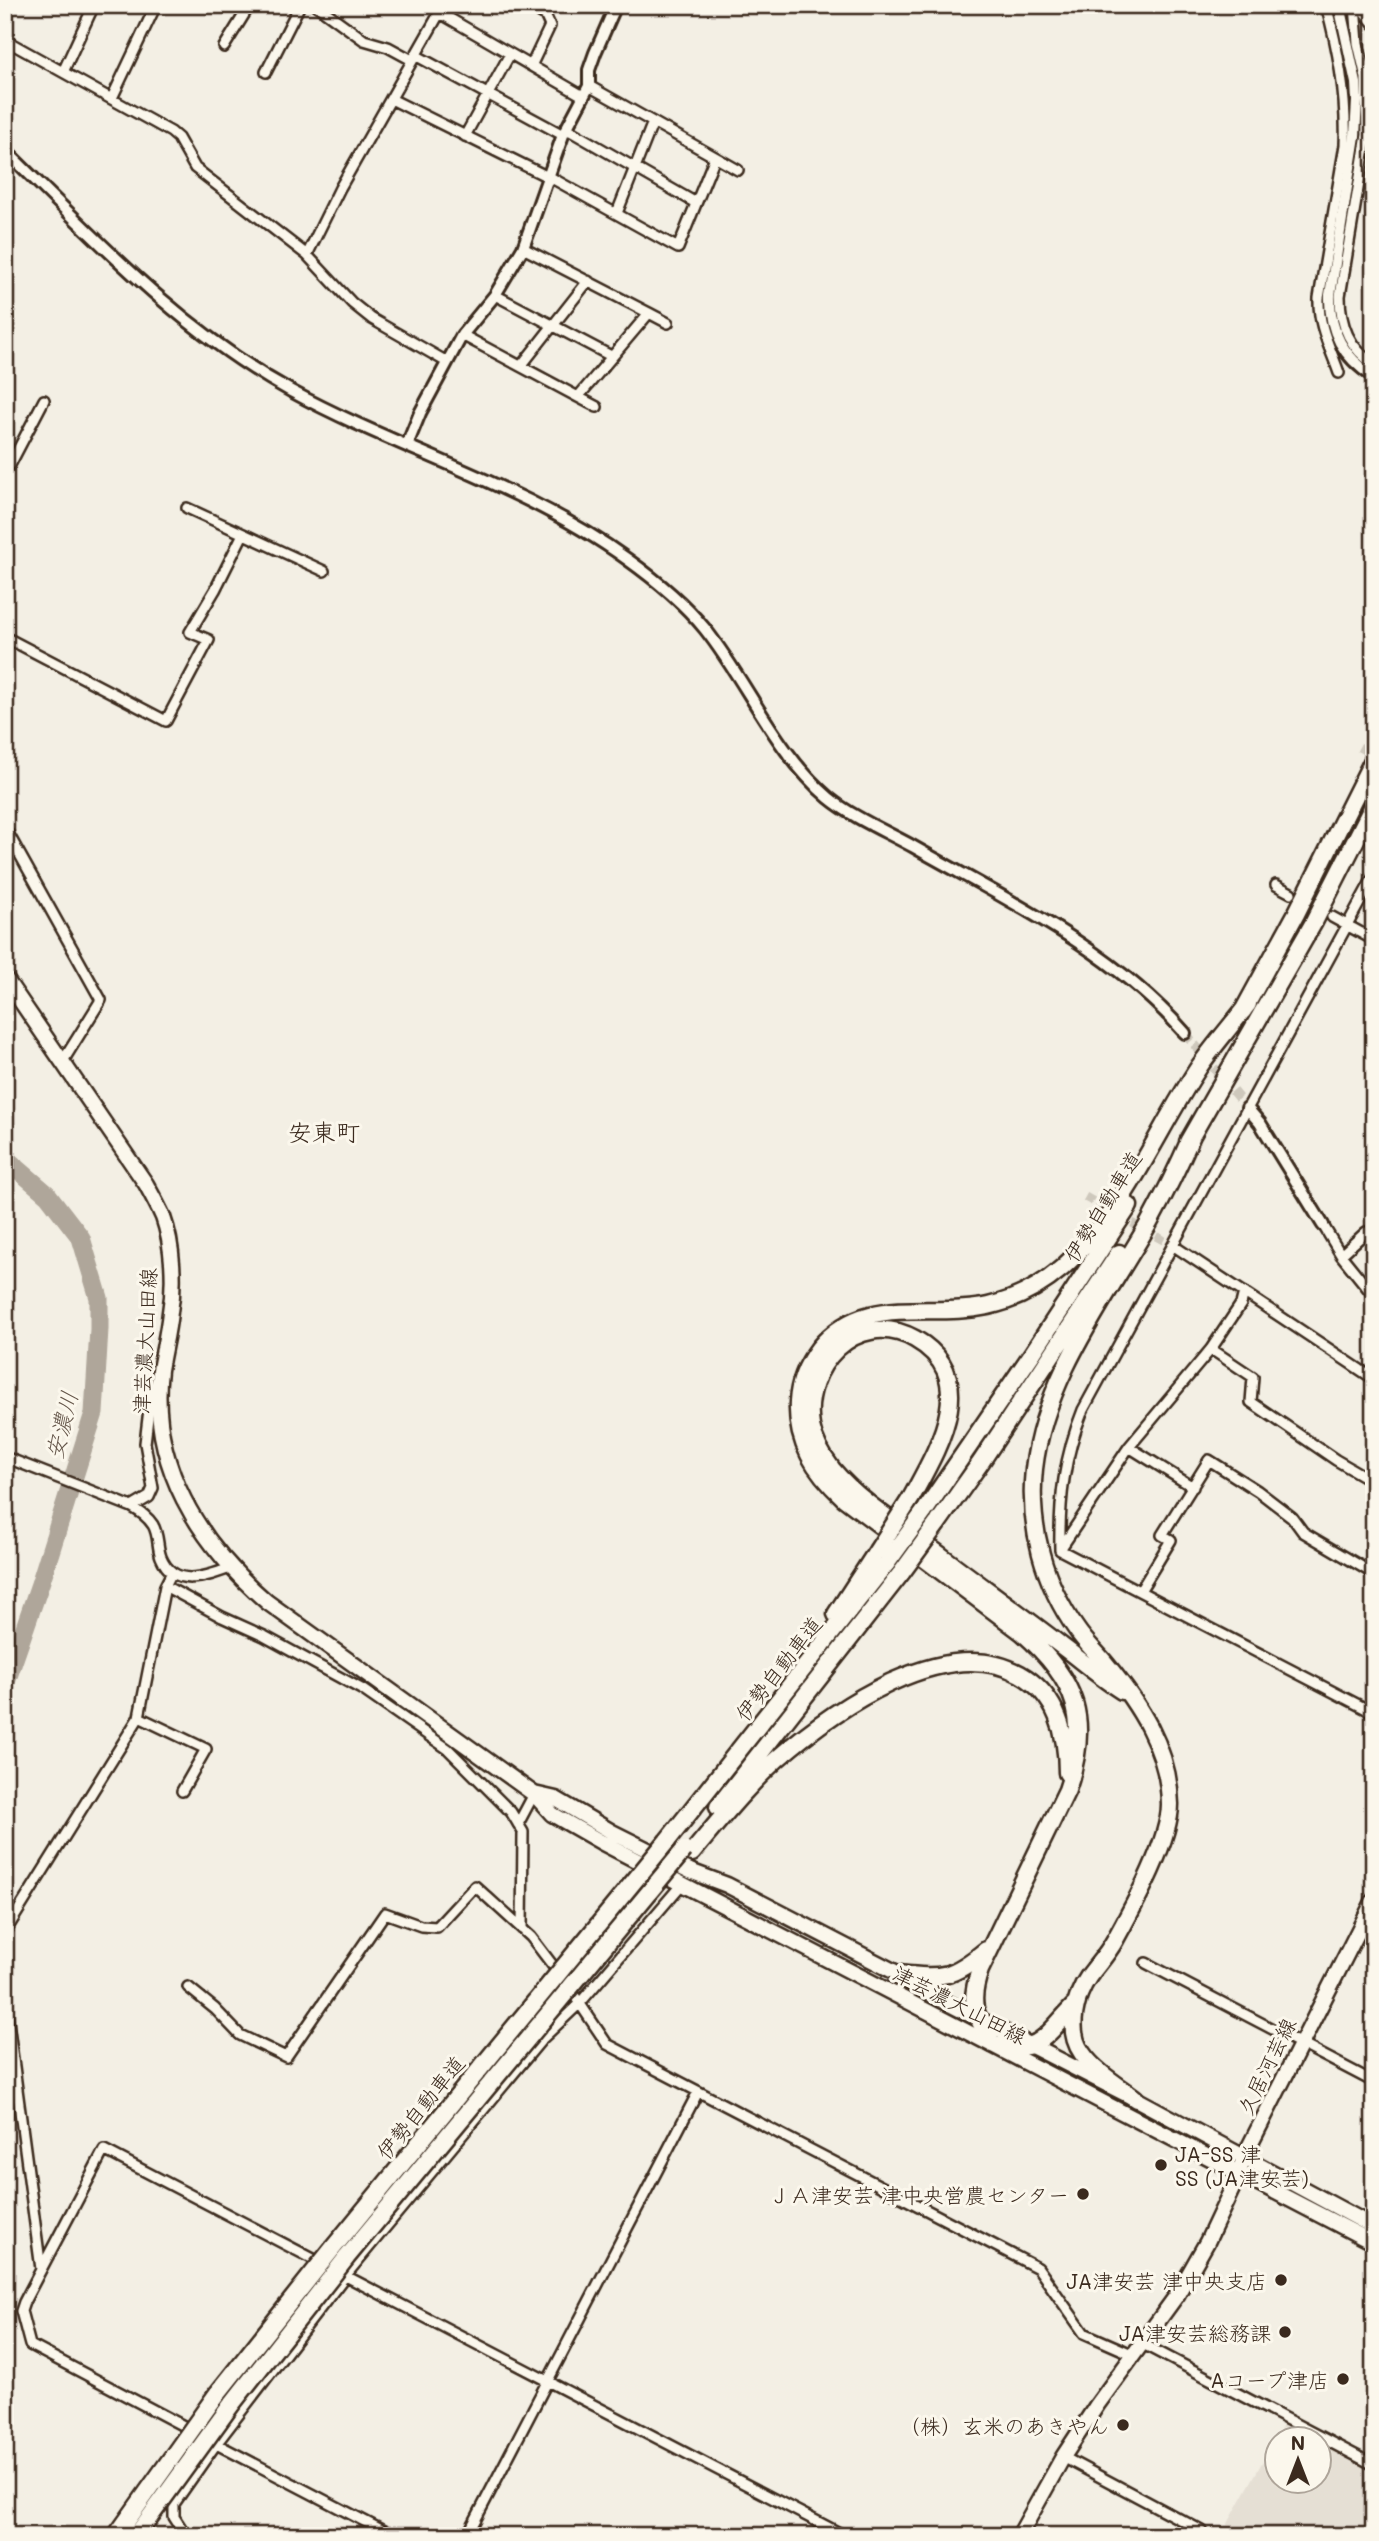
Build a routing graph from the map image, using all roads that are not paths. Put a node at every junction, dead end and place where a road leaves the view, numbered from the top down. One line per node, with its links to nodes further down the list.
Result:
1 (94, 5): 18 (street)
2 (156, 5): 22 (street)
3 (250, 5): 14 (street)
4 (300, 5): 19 (street)
5 (316, 5): 16 (street)
6 (528, 5): 17 (street)
7 (616, 5): 20 (street)
8 (1326, 5): 46 (street)
9 (1339, 5): 47 (street)
10 (1357, 5): 12 (street); 44 (street)
11 (442, 9): 15 (street); 16 (street)
12 (1374, 24)
13 (5, 40): 18 (street)
14 (224, 47)
15 (510, 54): 17 (street); 21 (street)
16 (415, 58): 21 (street); 23 (street)
17 (531, 66): 20 (street)
18 (63, 72): 22 (street)
19 (266, 72)
20 (586, 91): 24 (street); 25 (street)
21 (488, 94): 25 (street); 26 (street)
22 (112, 98): 35 (street)
23 (391, 99): 26 (street); 35 (street)
24 (653, 122): 28 (street); 29 (street)
25 (565, 132): 29 (street); 31 (street)
26 (465, 136): 31 (street)
27 (5, 149): 51 (street)
28 (715, 157): 30 (street); 32 (street)
29 (636, 168): 32 (street); 33 (street)
30 (738, 170)
31 (548, 177): 33 (street); 34 (street)
32 (696, 203): 33 (street)
33 (617, 213)
34 (523, 248): 36 (street); 37 (street)
35 (307, 255): 43 (street)
36 (588, 281): 38 (street); 40 (street)
37 (495, 295): 40 (street); 41 (street)
38 (649, 313): 39 (street); 42 (street)
39 (668, 323)
40 (554, 326): 42 (street); 45 (street)
41 (462, 335): 43 (street); 45 (street)
42 (611, 356): 48 (street)
43 (447, 362): 51 (street)
44 (1374, 364)
45 (521, 366): 48 (street)
46 (1339, 373)
47 (1374, 377)
48 (578, 397): 50 (street)
49 (44, 400): 52 (street)
50 (597, 407)
51 (407, 445): 68 (street)
52 (5, 462)
53 (187, 508): 54 (street)
54 (243, 534): 55 (street); 56 (street)
55 (324, 572)
56 (5, 637)
57 (1374, 758): 67 (highway, 伊勢自動車道)
58 (1374, 804): 71 (highway, 伊勢自動車道)
59 (5, 828): 69 (street)
60 (1374, 876): 64 (street)
61 (1276, 885): 62 (street)
62 (1291, 893)
63 (1332, 917): 64 (street)
64 (1348, 926): 65 (street); 70 (street)
65 (1374, 940)
66 (5, 978): 69 (main road, 津芸濃大山田線)
67 (1248, 1004): 87 (highway, 伊勢自動車道, bridge); 98 (highway)
68 (1185, 1033)
69 (63, 1061): 79 (main road, 津芸濃大山田線)
70 (1247, 1108): 72 (street); 74 (street)
71 (1192, 1135): 95 (highway); 102 (highway, 伊勢自動車道, bridge)
72 (1323, 1225): 75 (street)
73 (1366, 1232): 75 (street)
74 (1174, 1246): 76 (street); 86 (street)
75 (1342, 1255): 77 (street)
76 (1244, 1292): 78 (street); 80 (street)
77 (1374, 1296)
78 (1211, 1349): 81 (street); 83 (street)
79 (160, 1372): 85 (street); 88 (main road, 津芸濃大山田線)
80 (1374, 1378)
81 (1129, 1447): 84 (street); 86 (street)
82 (5, 1457): 85 (street)
83 (1374, 1482)
84 (1193, 1487): 90 (street); 92 (street)
85 (132, 1507): 89 (street)
86 (1060, 1550): 92 (street)
87 (882, 1557): 95 (highway, bridge); 133 (highway, 伊勢自動車道, bridge)
88 (230, 1568): 89 (street); 93 (main road, 津芸濃大山田線)
89 (169, 1569): 91 (street)
90 (1374, 1574)
91 (165, 1586): 94 (street); 97 (street)
92 (1140, 1591): 96 (street)
93 (373, 1677): 94 (street); 100 (main road, 津芸濃大山田線)
94 (363, 1690): 101 (street)
95 (1132, 1698): 113 (highway)
96 (1374, 1713)
97 (139, 1717): 99 (street); 106 (street)
98 (1067, 1790): 102 (highway); 107 (highway)
99 (182, 1791)
100 (534, 1794): 101 (street); 103 (main road, 津芸濃大山田線); 109 (main road, 津芸濃大山田線)
101 (518, 1824): 105 (street)
102 (688, 1852): 134 (highway, 伊勢自動車道, bridge)
103 (682, 1884): 112 (street); 116 (main road, 津芸濃大山田線)
104 (1374, 1900): 115 (main road, 久居河芸線)
105 (522, 1929): 110 (street); 112 (street)
106 (5, 1933)
107 (992, 1945): 109 (highway); 114 (highway)
108 (1146, 1963): 115 (street)
109 (899, 1974): 114 (main road, 津芸濃大山田線)
110 (188, 1987)
111 (5, 1999): 125 (street)
112 (580, 2003): 119 (street); 126 (street)
113 (1077, 2003): 117 (highway); 120 (highway)
114 (976, 2017): 116 (highway); 117 (main road, 津芸濃大山田線)
115 (1300, 2043): 118 (street); 121 (main road, 久居河芸線)
116 (993, 2044): 117 (highway); 122 (main road, 津芸濃大山田線)
117 (1029, 2046): 120 (main road, 津芸濃大山田線)
118 (1374, 2081)
119 (698, 2092): 127 (street); 128 (street)
120 (1136, 2099): 121 (main road, 津芸濃大山田線)
121 (1243, 2159): 122 (main road, 久居河芸線); 123 (main road, 津芸濃大山田線)
122 (1239, 2174): 124 (main road, 津芸濃大山田線); 127 (main road, 久居河芸線)
123 (1374, 2227)
124 (1374, 2242)
125 (41, 2270): 126 (street); 129 (street)
126 (345, 2276): 128 (street); 129 (street)
127 (1138, 2350): 130 (main road, 久居河芸線); 131 (street)
128 (547, 2381): 137 (street); 138 (street)
129 (216, 2444): 135 (street); 136 (street)
130 (1063, 2457): 132 (street); 139 (main road, 久居河芸線)
131 (1374, 2465)
132 (1202, 2531)
133 (116, 2536)
134 (136, 2536)
135 (191, 2536)
136 (393, 2536)
137 (467, 2536)
138 (845, 2536)
139 (1019, 2536)

